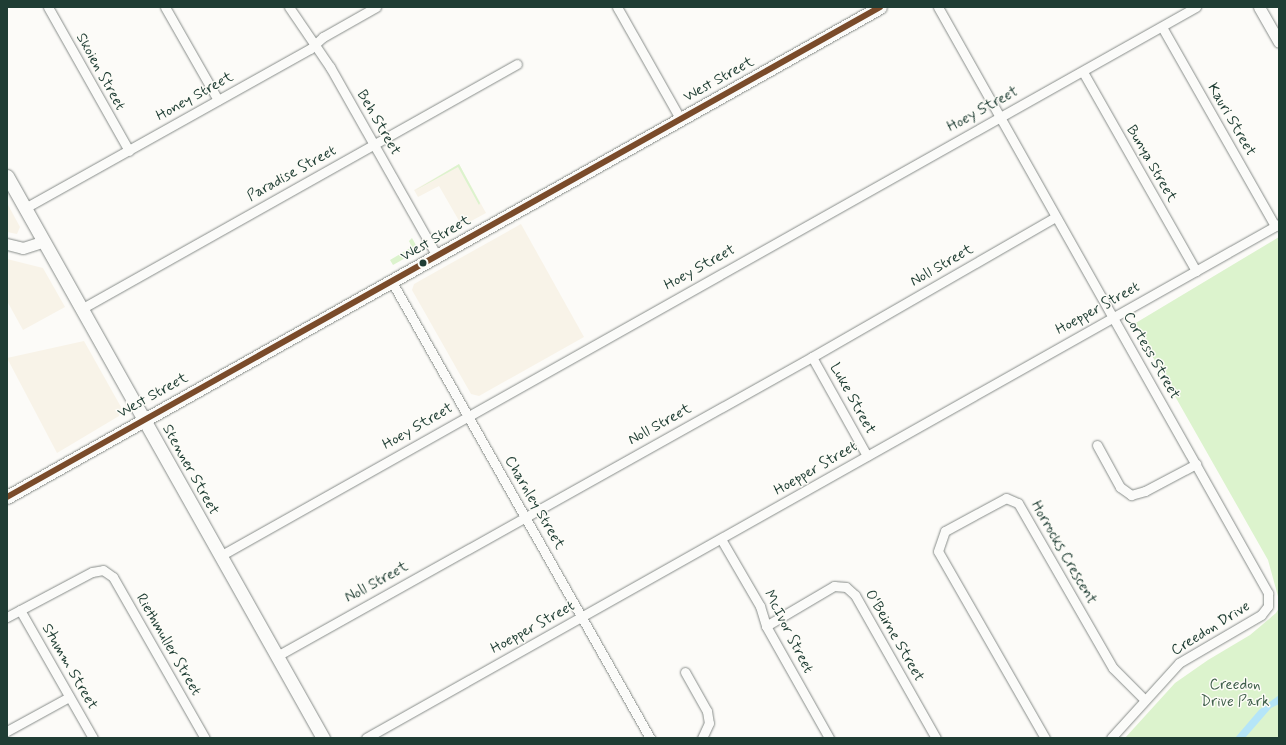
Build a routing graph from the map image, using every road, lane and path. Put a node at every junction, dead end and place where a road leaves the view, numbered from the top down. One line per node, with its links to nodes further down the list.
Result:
1 (48, 7): 19 (street, Skoien Street)
2 (165, 7): 15 (street)
3 (289, 7): 12 (street, Beh Street)
4 (376, 7): 12 (street, Honey Street)
5 (617, 7): 17 (street)
6 (880, 7): 17 (main road, West Street)
7 (938, 7): 16 (street, Cortess Street)
8 (1196, 7): 10 (street, Hoey Street)
9 (1259, 7): 11 (street)
10 (1162, 27): 14 (street, Hoey Street); 23 (street, Kauri Street)
11 (1279, 42)
12 (315, 44): 15 (street, Honey Street); 18 (street, Beh Street)
13 (517, 64): 18 (street, Paradise Street)
14 (1082, 72): 16 (street, Hoey Street); 27 (street, Bunya Street)
15 (218, 100): 19 (street, Honey Street)
16 (1000, 116): 22 (street, Cortess Street); 32 (street, Hoey Street)
17 (681, 120): 26 (main road, West Street)
18 (374, 144): 26 (street, Beh Street); 29 (street, Paradise Street)
19 (128, 151): 21 (street, Honey Street)
20 (7, 176): 21 (main road, Stenner Street)
21 (25, 208): 24 (main road, Stenner Street)
22 (1055, 217): 30 (street, Cortess Street); 31 (street, Noll Street)
23 (1277, 225): 27 (street, Hoepper Street)
24 (44, 241): 25 (street); 29 (main road, Stenner Street)
25 (7, 244)
26 (437, 256): 28 (main road, West Street)
27 (1196, 270): 30 (street, Hoepper Street)
28 (392, 282): 32 (street, Charnley Street); 33 (main road, West Street)
29 (81, 309): 33 (main road, Stenner Street)
30 (1112, 317): 35 (street, Hoepper Street); 36 (street, Cortess Street)
31 (812, 357): 35 (street, Luke Street); 38 (street, Noll Street)
32 (468, 415): 38 (street, Charnley Street); 40 (street, Hoey Street)
33 (144, 420): 37 (main road, West Street); 40 (main road, Stenner Street)
34 (1097, 445): 36 (street)
35 (867, 456): 39 (street, Hoepper Street)
36 (1196, 464): 41 (street, Cortess Street)
37 (7, 497)
38 (525, 516): 44 (street, Charnley Street); 46 (street, Noll Street)
39 (721, 539): 44 (street, Hoepper Street); 45 (street, McIvor Street)
40 (220, 556): 46 (main road, Stenner Street)
41 (1268, 593): 49 (street, Creedon Drive)
42 (20, 610): 43 (street); 48 (street, Stumm Street); 52 (street, Riethmuller Street)
43 (7, 616)
44 (582, 616): 54 (street, Hoepper Street); 55 (street, Charnley Street)
45 (766, 626): 57 (street, McIvor Street); 58 (street, O'Beirne Street)
46 (276, 656): 53 (main road, Stenner Street)
47 (685, 672): 56 (street)
48 (69, 697): 50 (street); 51 (street, Stumm Street)
49 (1145, 700): 59 (street, Horrocks Crescent); 60 (street, Creedon Drive)
50 (7, 731)
51 (93, 738)
52 (205, 738)
53 (323, 738)
54 (366, 738)
55 (650, 738)
56 (702, 738)
57 (829, 738)
58 (936, 738)
59 (1044, 738)
60 (1111, 738)

